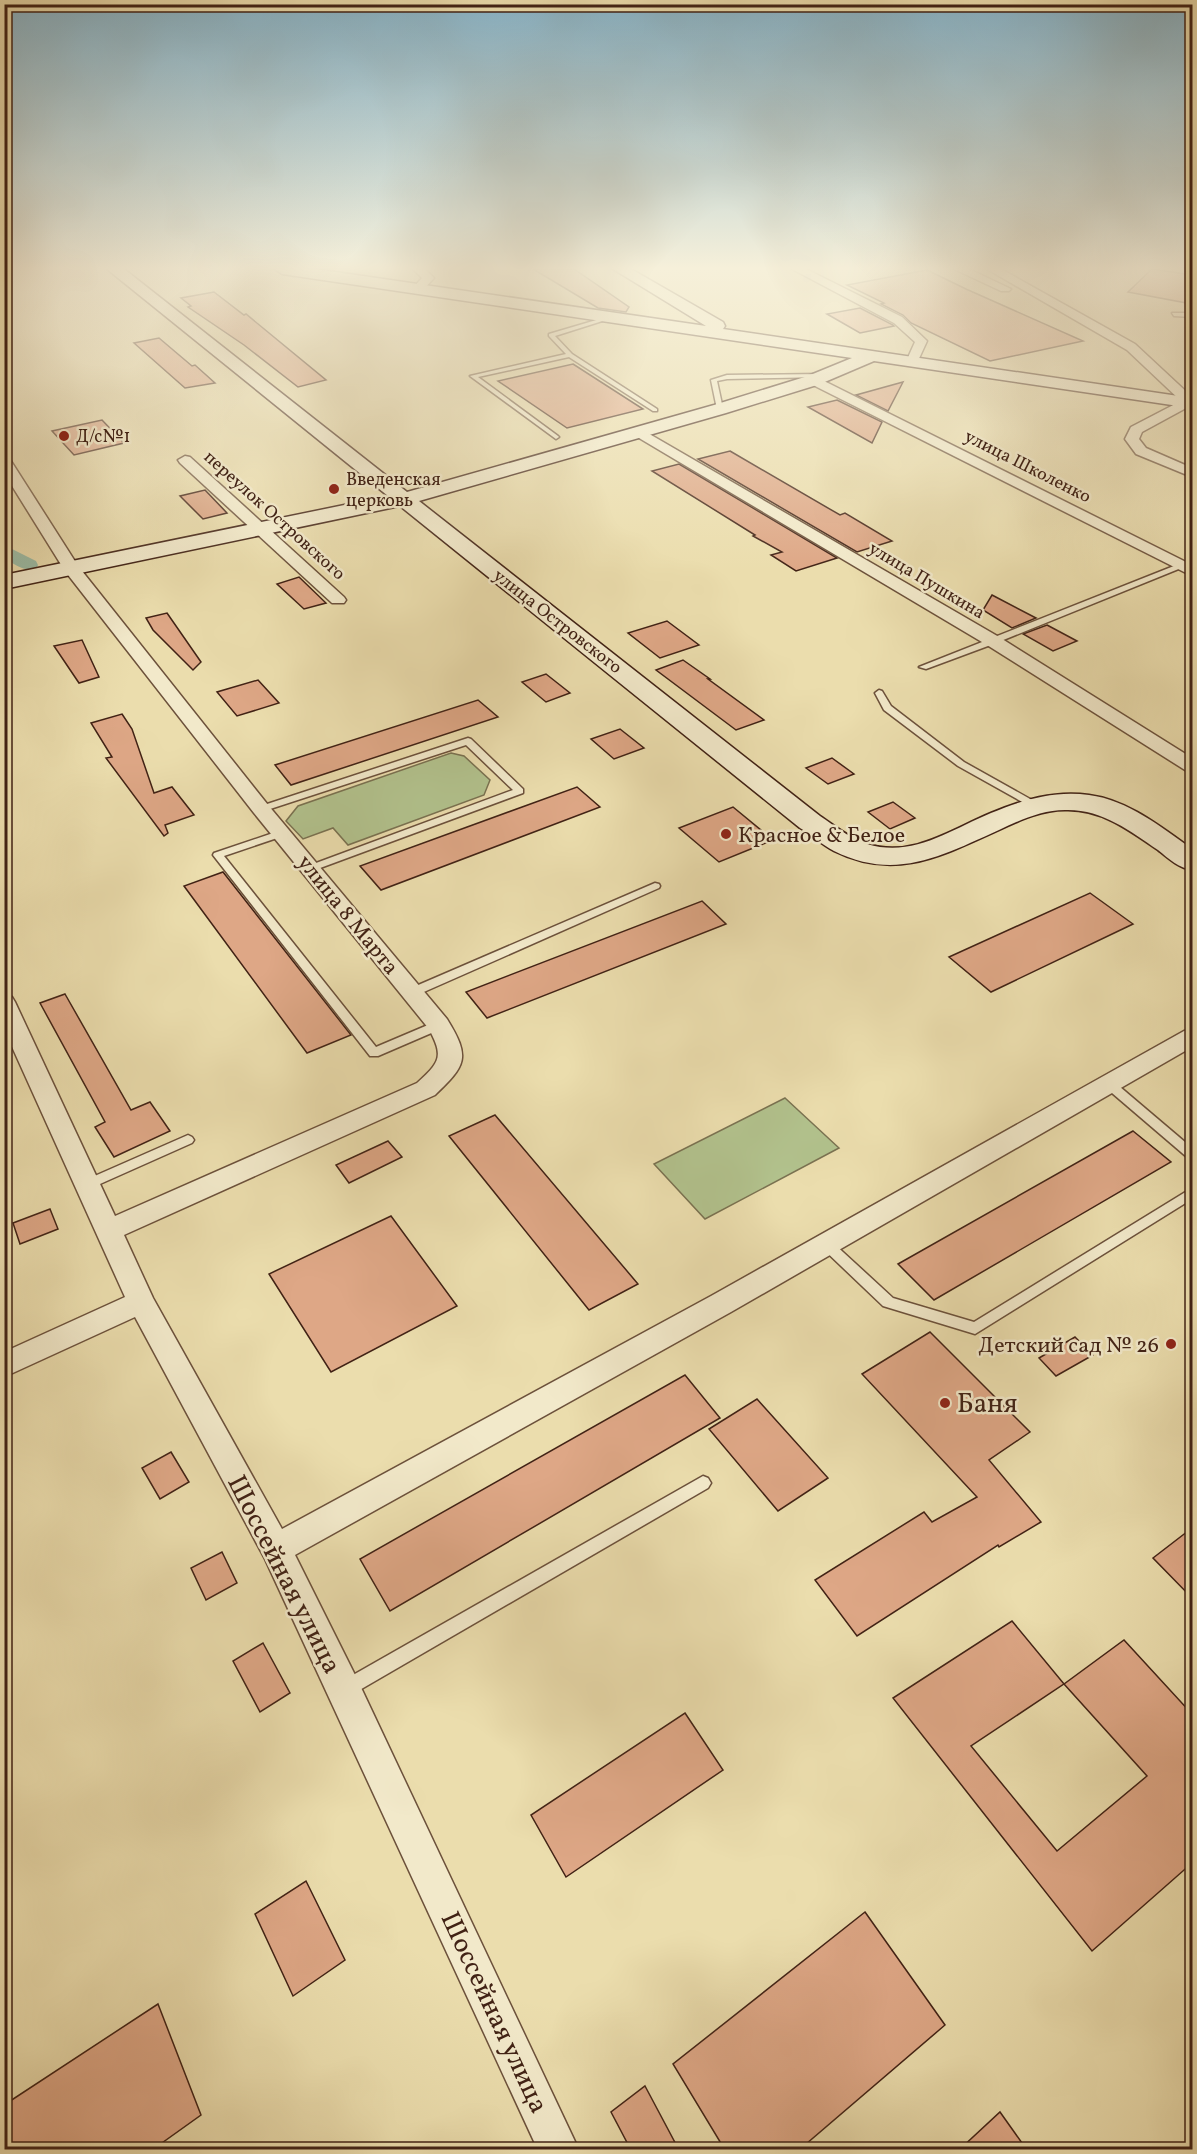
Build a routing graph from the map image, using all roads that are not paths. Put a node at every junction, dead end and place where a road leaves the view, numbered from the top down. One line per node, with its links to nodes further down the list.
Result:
1 (241, 370): 16 (street, улица Островского)
2 (503, 370): 12 (lane)
3 (592, 370): 10 (lane)
4 (839, 370): 7 (street)
5 (967, 370): 8 (street)
6 (1157, 370): 8 (street)
7 (818, 378): 9 (street); 9 (lane); 19 (street, улица Школенко)
8 (1192, 400): 15 (street)
9 (720, 409): 11 (street)
10 (655, 410)
11 (639, 432): 16 (street); 22 (street, улица Пушкина)
12 (556, 437)
13 (185, 460): 17 (street, переулок Островского)
14 (4, 462): 18 (street, улица 8 Марта)
15 (1192, 473)
16 (404, 499): 17 (street); 26 (street, улица Островского)
17 (263, 529): 18 (street); 21 (street, переулок Островского)
18 (71, 568): 20 (street); 27 (street, улица 8 Марта)
19 (1187, 569): 22 (lane)
20 (4, 582)
21 (338, 600)
22 (993, 642): 23 (lane); 25 (street, улица Пушкина)
23 (923, 667)
24 (879, 693): 26 (lane)
25 (1192, 766)
26 (1036, 806): 29 (street, улица Островского)
27 (261, 809): 28 (street, улица 8 Марта); 30 (lane)
28 (282, 832): 30 (street, улица 8 Марта); 34 (lane)
29 (1192, 862)
30 (312, 868): 32 (street, улица 8 Марта)
31 (655, 886): 32 (lane)
32 (412, 992): 34 (street, улица 8 Марта)
33 (4, 1002): 39 (street, Шоссейная улица)
34 (440, 1025): 41 (street, улица 8 Марта)
35 (1192, 1037): 36 (street)
36 (1109, 1084): 38 (lane); 42 (street)
37 (188, 1140): 39 (lane)
38 (1192, 1155)
39 (86, 1185): 41 (street, Шоссейная улица)
40 (1192, 1193): 42 (lane)
41 (107, 1231): 43 (street, Шоссейная улица)
42 (826, 1245): 46 (street)
43 (141, 1302): 44 (street); 46 (street, Шоссейная улица)
44 (4, 1365)
45 (703, 1483): 47 (lane)
46 (276, 1549): 47 (street, Шоссейная улица)
47 (344, 1689): 48 (street, Шоссейная улица)
48 (559, 2150)

